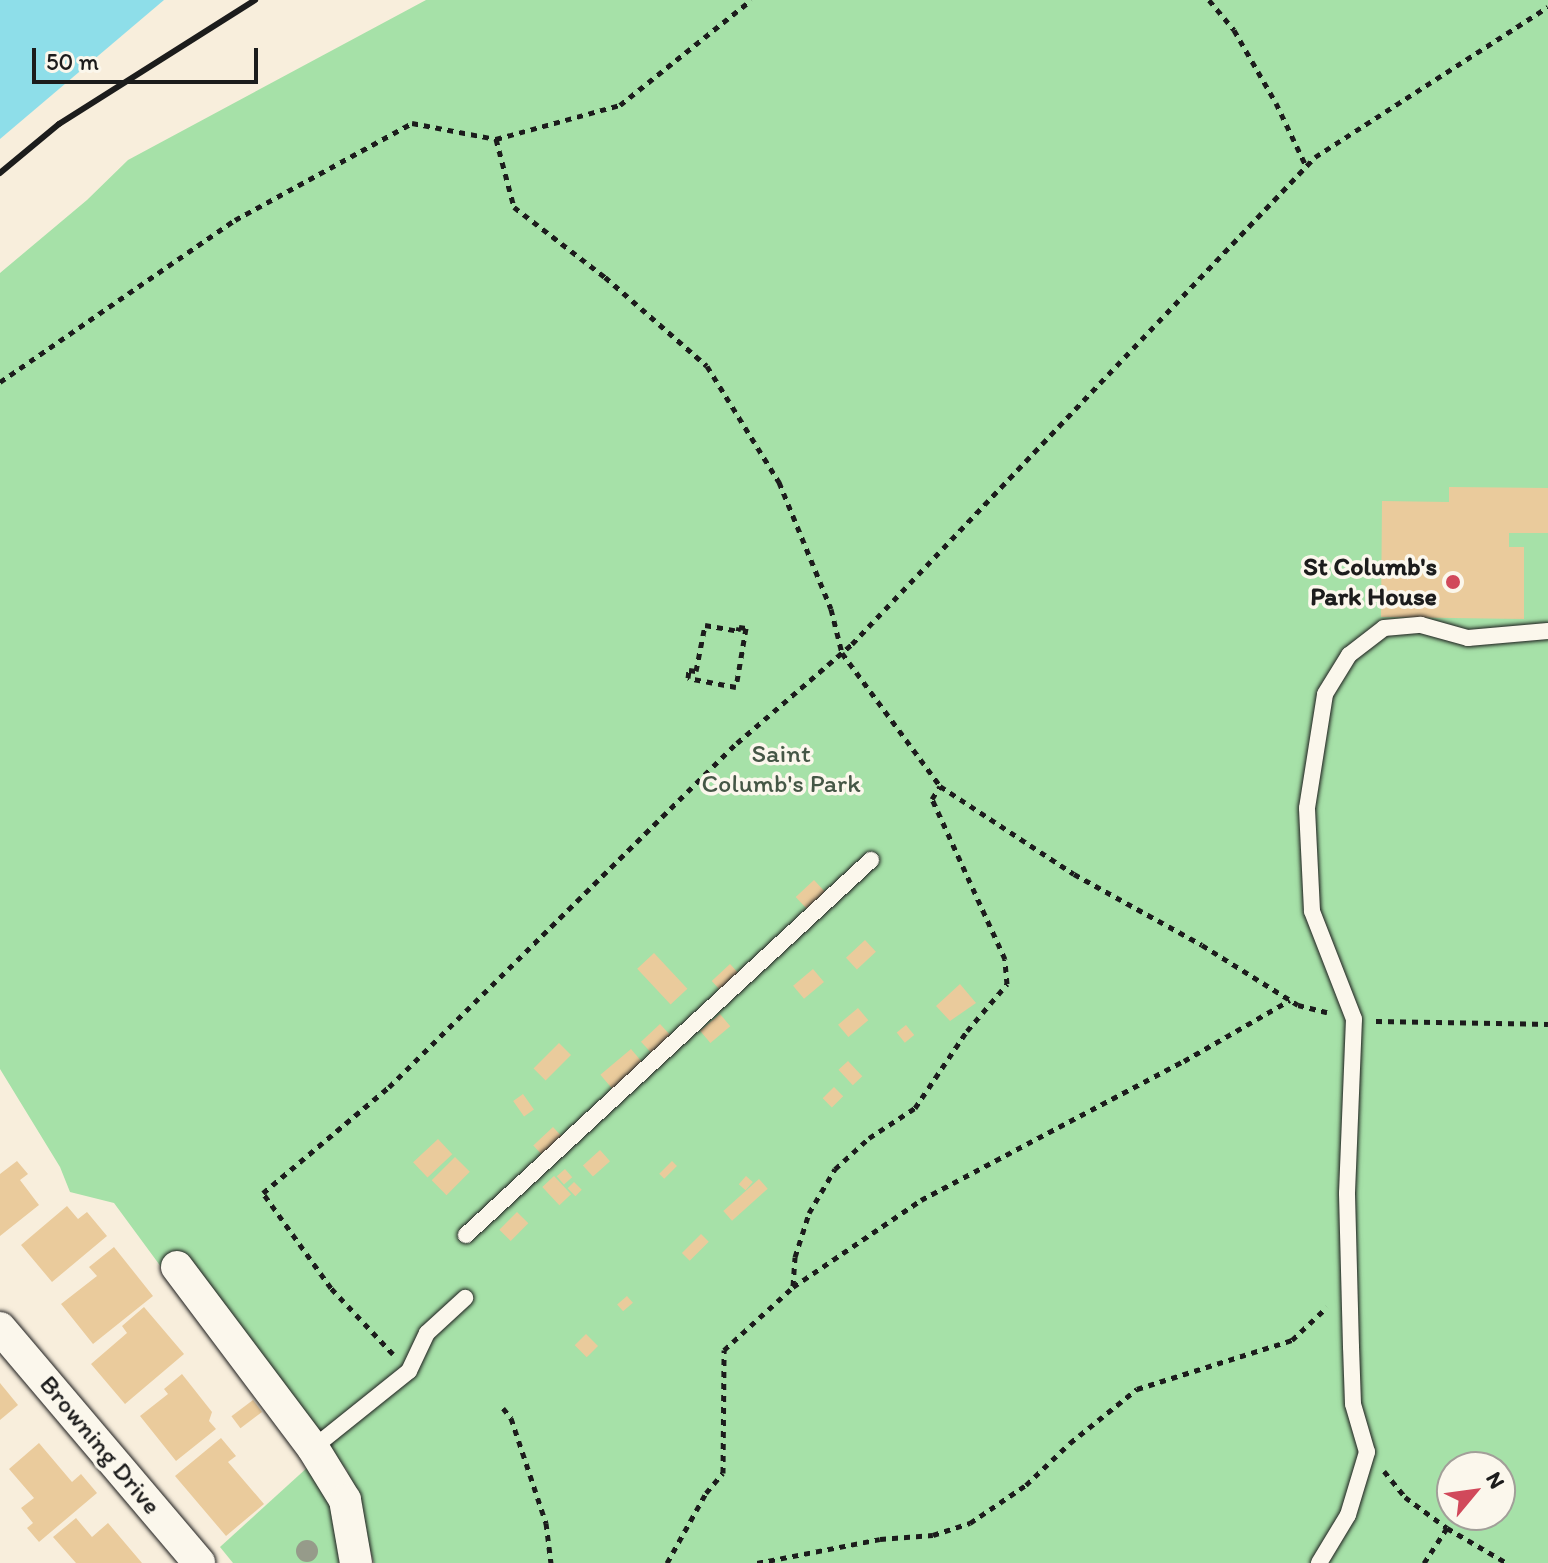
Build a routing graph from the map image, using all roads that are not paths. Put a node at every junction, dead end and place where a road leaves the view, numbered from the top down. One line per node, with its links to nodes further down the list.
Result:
1 (1548, 631): 10 (lane)
2 (871, 860): 3 (lane)
3 (466, 1235)
4 (177, 1267): 7 (street)
5 (465, 1298): 7 (lane)
6 (0, 1328): 8 (street, Browning Drive)
7 (313, 1448): 9 (street)
8 (199, 1563)
9 (356, 1563)
10 (1319, 1563)

